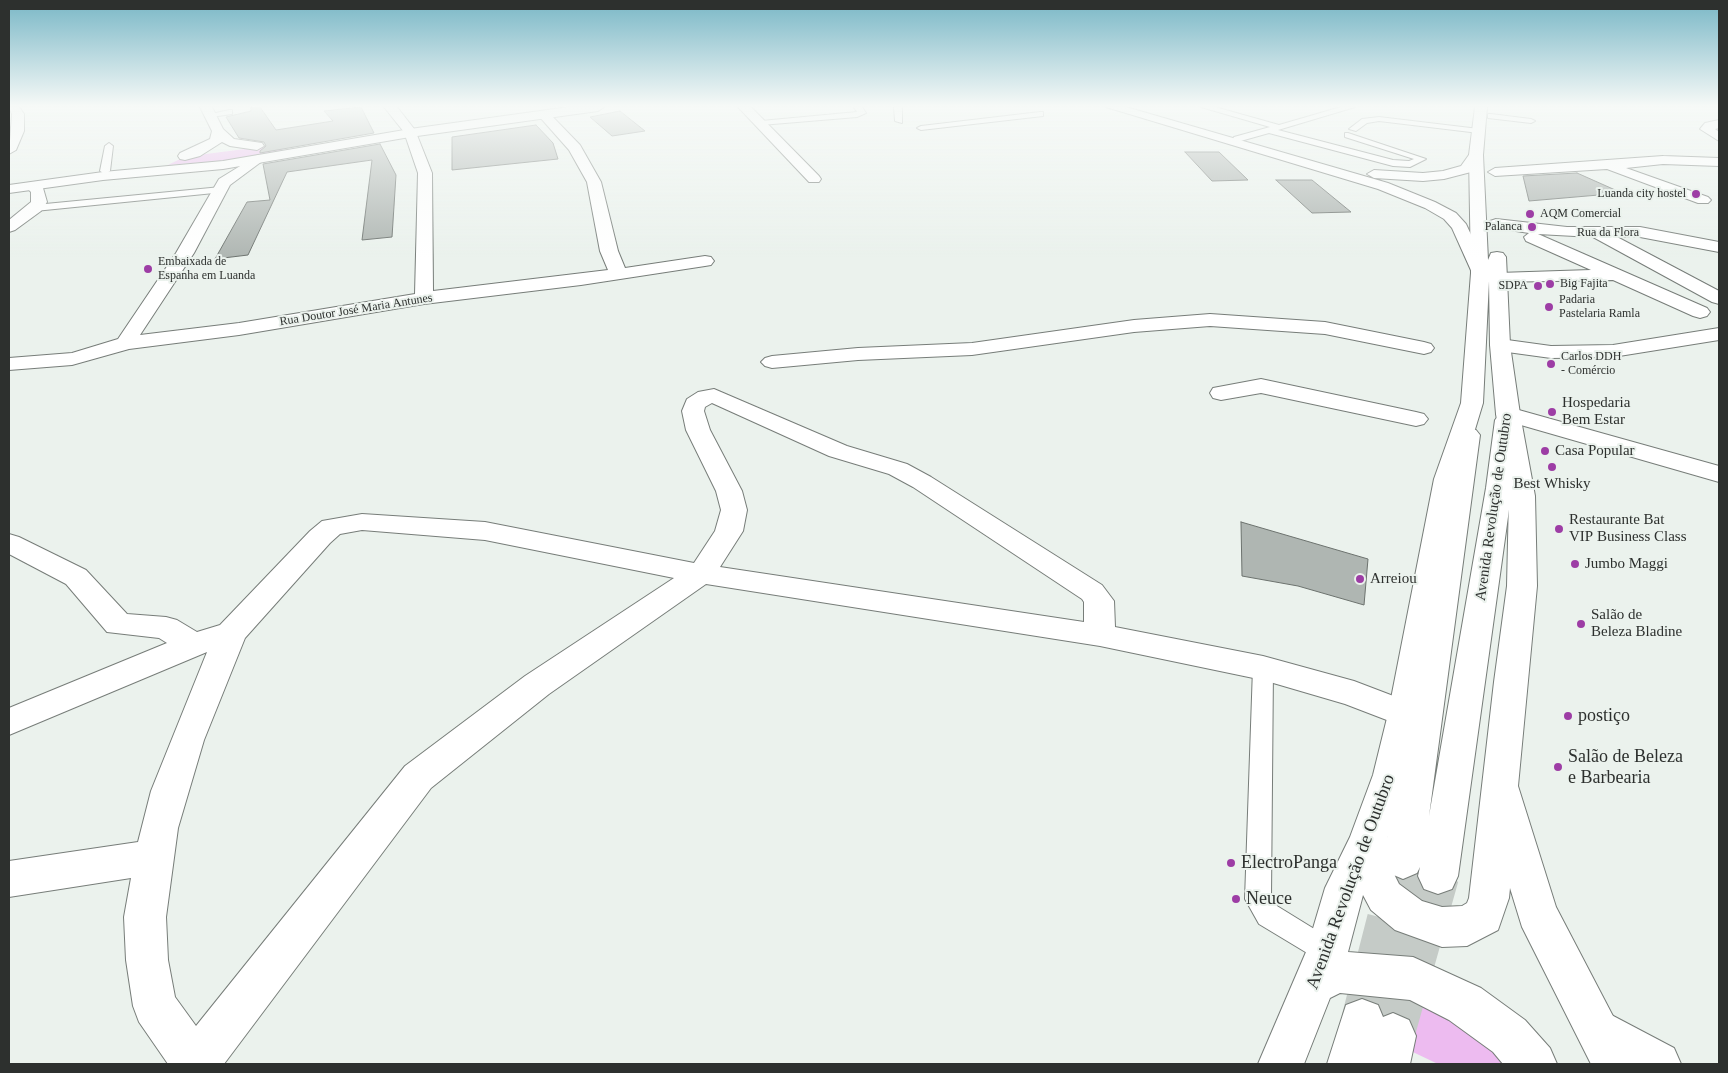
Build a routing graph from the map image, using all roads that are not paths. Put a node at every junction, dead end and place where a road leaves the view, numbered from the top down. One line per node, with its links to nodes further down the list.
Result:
1 (107, 157): 18 (lane)
2 (194, 157): 15 (street)
3 (237, 157): 15 (street)
4 (256, 157): 23 (street)
5 (418, 157): 38 (street)
6 (580, 157): 35 (street)
7 (793, 157): 20 (street)
8 (1284, 157): 26 (street)
9 (1299, 157): 19 (street)
10 (1372, 157): 11 (lane)
11 (1417, 157)
12 (1475, 157): 19 (street)
13 (1476, 157): 37 (street, Avenida Revolução de Outubro)
14 (1493, 160): 17 (street); 25 (street)
15 (187, 162): 18 (street); 22 (street); 23 (street)
16 (1719, 162): 17 (street)
17 (1607, 166): 27 (street)
18 (105, 171): 21 (street)
19 (1424, 177): 26 (street)
20 (814, 179)
21 (9, 184)
22 (32, 186): 24 (street); 28 (street)
23 (222, 186): 28 (lane); 43 (street)
24 (9, 189)
25 (1495, 191)
26 (1414, 199): 37 (street)
27 (1703, 200)
28 (35, 208): 30 (street)
29 (1495, 217): 31 (street, Rua da Flora); 37 (street, Avenida Revolução de Outubro)
30 (9, 227)
31 (1598, 233): 33 (street, Rua da Flora); 39 (street)
32 (1532, 237): 36 (street)
33 (1719, 247)
34 (705, 261): 35 (street, Rua Doutor José Maria Antunes)
35 (619, 274): 38 (street, Rua Doutor José Maria Antunes)
36 (1617, 274): 37 (street); 40 (street)
37 (1489, 276): 44 (street, Avenida Revolução de Outubro); 49 (street, Avenida Revolução de Outubro)
38 (424, 298): 43 (street, Rua Doutor José Maria Antunes)
39 (1719, 298)
40 (1710, 310): 41 (street)
41 (1664, 318)
42 (1719, 334): 44 (street)
43 (125, 343): 47 (street, Rua Doutor José Maria Antunes)
44 (1500, 345): 50 (street, Avenida Revolução de Outubro)
45 (1424, 348): 46 (street)
46 (772, 362)
47 (9, 364)
48 (1221, 394): 51 (street)
49 (1472, 403): 59 (street, Avenida Revolução de Outubro); 64 (street, Avenida Revolução de Outubro)
50 (1508, 414): 52 (street); 61 (street); 65 (street, Avenida Revolução de Outubro)
51 (1416, 418)
52 (1719, 474)
53 (9, 543): 57 (street)
54 (701, 574): 55 (street); 56 (street); 56 (street); 70 (street)
55 (231, 633): 57 (street); 63 (street)
56 (1100, 635): 58 (street)
57 (193, 646): 60 (street)
58 (1263, 668): 59 (street); 67 (lane)
59 (1405, 714): 62 (street, Avenida Revolução de Outubro)
60 (9, 722)
61 (1500, 779): 62 (street); 69 (street)
62 (1368, 839): 67 (street, Avenida Revolução de Outubro)
63 (154, 857): 66 (street); 70 (street)
64 (1403, 861)
65 (1438, 876)
66 (9, 879)
67 (1322, 967): 71 (street, Avenida Revolução de Outubro); 73 (street)
68 (1381, 1040): 72 (street)
69 (1608, 1048): 74 (street)
70 (195, 1064)
71 (1281, 1064)
72 (1350, 1064)
73 (1534, 1064)
74 (1658, 1064)

